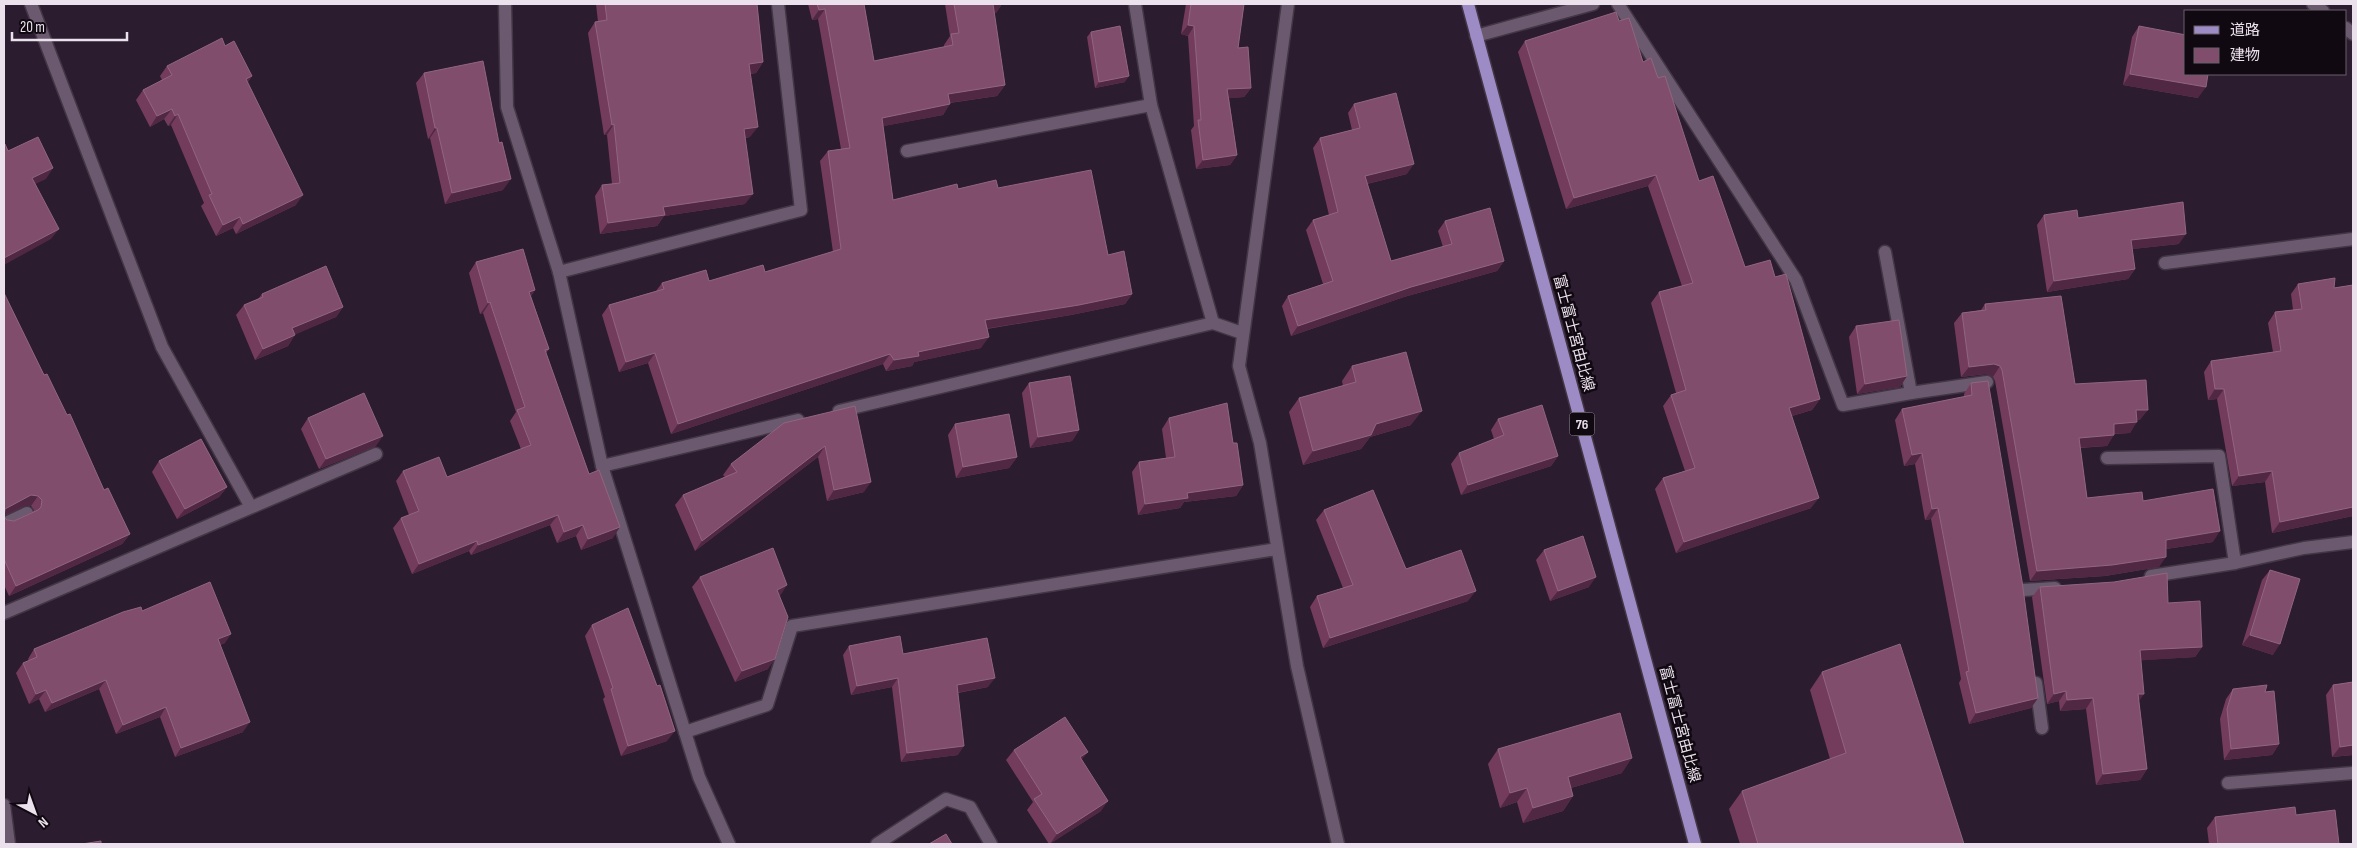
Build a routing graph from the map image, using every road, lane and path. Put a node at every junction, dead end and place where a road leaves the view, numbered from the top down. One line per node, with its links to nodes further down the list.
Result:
1 (31, 4): 25 (street)
2 (505, 4): 15 (street)
3 (778, 4): 15 (street)
4 (1135, 4): 10 (street)
5 (1288, 4): 17 (street)
6 (1468, 4): 9 (main road, 富士富士宮由比線 / 76)
7 (1594, 4): 9 (street)
8 (1618, 4): 19 (street)
9 (1476, 36): 46 (main road, 富士富士宮由比線 / 76)
10 (1151, 105): 11 (street); 16 (street)
11 (907, 151)
12 (2353, 239): 14 (street)
13 (1885, 252): 19 (street)
14 (2165, 263)
15 (560, 272): 24 (street)
16 (1213, 323): 17 (street); 20 (street)
17 (1242, 333): 29 (street)
18 (1988, 391): 19 (street)
19 (1911, 393)
20 (825, 414)
21 (806, 418): 24 (street)
22 (376, 454): 25 (street)
23 (2107, 458): 30 (street)
24 (602, 466): 37 (street)
25 (251, 507): 34 (street)
26 (27, 513): 27 (street)
27 (4, 524)
28 (2353, 542): 30 (street)
29 (1278, 549): 37 (street); 45 (street)
30 (2236, 563): 31 (street)
31 (2134, 579)
32 (2069, 586): 33 (street)
33 (2023, 590)
34 (4, 613)
35 (2034, 669): 36 (street)
36 (2042, 728)
37 (685, 732): 42 (street)
38 (2353, 773): 39 (street)
39 (2228, 783)
40 (4, 805): 41 (street)
41 (9, 844)
42 (729, 844)
43 (876, 844): 44 (street)
44 (992, 844)
45 (1338, 844)
46 (1695, 844)

